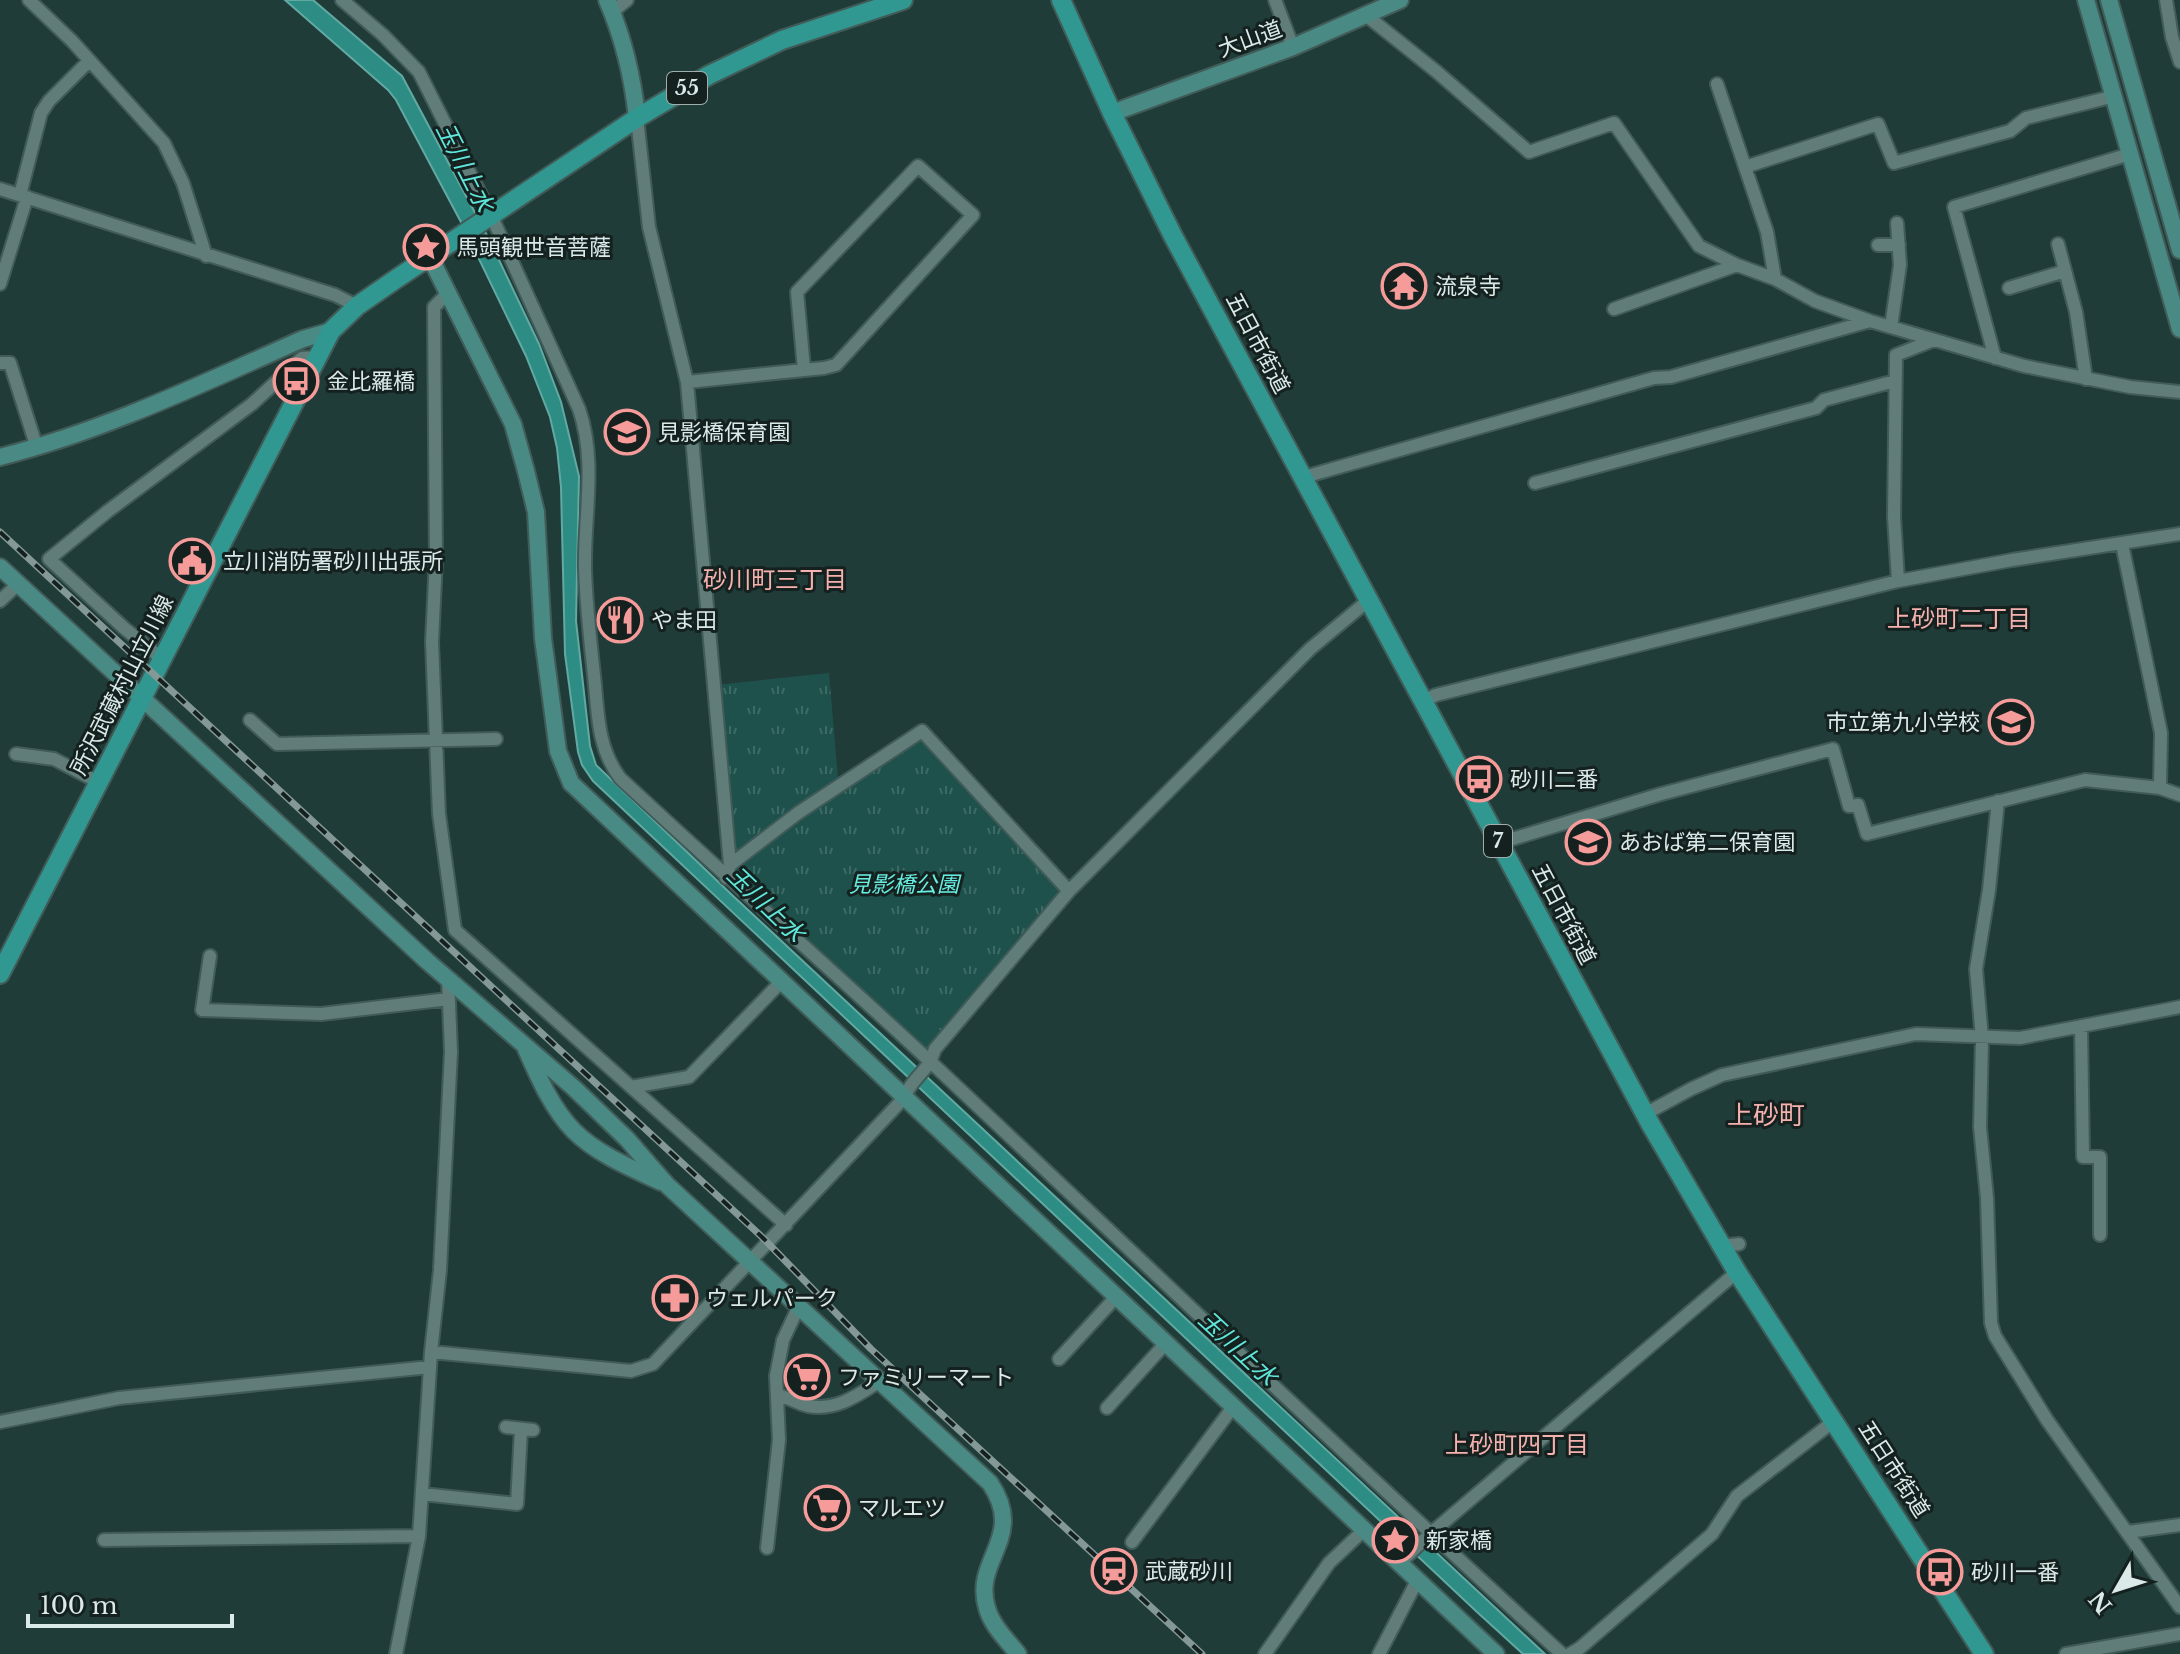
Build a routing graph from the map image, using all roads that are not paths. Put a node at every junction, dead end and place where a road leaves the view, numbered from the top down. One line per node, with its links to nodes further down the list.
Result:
1 (29, 0): 14 (street)
2 (342, 0): 24 (street)
3 (627, 0): 11 (street)
4 (903, 0): 19 (main road, 55)
5 (1061, 0): 18 (main road, 五日市街道 / 7)
6 (1275, 0): 13 (street)
7 (1400, 0): 12 (street, 大山道)
8 (2086, 0): 17 (street)
9 (2109, 0): 29 (street)
10 (2166, 0): 15 (street)
11 (609, 6): 19 (street)
12 (1367, 16): 13 (street, 大山道); 32 (street)
13 (1293, 47): 18 (street, 大山道)
14 (89, 61): 23 (street); 31 (street)
15 (2180, 62)
16 (1717, 84): 21 (street)
17 (2115, 96): 20 (street); 21 (street)
18 (1112, 113): 55 (main road, 五日市街道 / 7)
19 (637, 118): 24 (main road, 55); 51 (street)
20 (2130, 154): 42 (street); 46 (street)
21 (1745, 167): 34 (street)
22 (0, 189): 23 (street)
23 (24, 196): 31 (street); 35 (street)
24 (488, 217): 30 (main road, 55); 76 (street)
25 (1897, 223): 28 (street)
26 (2058, 244): 33 (street)
27 (1878, 245): 28 (street)
28 (1899, 245): 41 (street)
29 (2180, 250)
30 (437, 252): 37 (street); 38 (main road, 所沢武蔵村山立川線 / 55)
31 (206, 256): 38 (street)
32 (1737, 265): 34 (street); 39 (street)
33 (2065, 271): 36 (street); 49 (street)
34 (1775, 279): 40 (street)
35 (0, 284)
36 (2009, 288)
37 (448, 293): 68 (street); 81 (street)
38 (357, 306): 43 (main road, 所沢武蔵村山立川線 / 55)
39 (1614, 309)
40 (1870, 321): 41 (street); 55 (street)
41 (1891, 327): 44 (street)
42 (2180, 329)
43 (331, 331): 45 (main road, 所沢武蔵村山立川線 / 55); 53 (street)
44 (1934, 340): 46 (street); 50 (street)
45 (317, 357): 64 (main road, 所沢武蔵村山立川線 / 55); 64 (street)
46 (1995, 358): 49 (street)
47 (0, 363): 53 (street)
48 (804, 369): 48 (street); 51 (street)
49 (2086, 379): 52 (street)
50 (1895, 381): 56 (street); 60 (street)
51 (687, 382): 76 (street)
52 (2180, 392)
53 (37, 448): 54 (street)
54 (0, 457)
55 (1304, 477): 62 (main road, 五日市街道 / 7)
56 (1535, 483)
57 (2180, 534): 58 (street)
58 (2122, 544): 60 (street); 72 (street)
59 (0, 567): 61 (street)
60 (1898, 581): 66 (street)
61 (11, 582): 63 (street); 65 (street)
62 (1370, 599): 66 (main road, 五日市街道 / 7); 77 (street)
63 (0, 601)
64 (161, 658): 65 (main road, 所沢武蔵村山立川線 / 55)
65 (142, 697): 71 (main road, 所沢武蔵村山立川線 / 55); 80 (street)
66 (1423, 701): 75 (main road, 五日市街道 / 7)
67 (250, 720): 68 (street)
68 (436, 739): 69 (street); 88 (street)
69 (496, 739)
70 (16, 754): 71 (street)
71 (98, 782): 79 (main road, 所沢武蔵村山立川線 / 55)
72 (2160, 788): 73 (street); 74 (street)
73 (2180, 795)
74 (1998, 801): 75 (street); 85 (street)
75 (1499, 843): 90 (main road, 五日市街道 / 7)
76 (728, 871): 77 (street); 87 (street)
77 (1069, 891): 87 (street)
78 (210, 956): 82 (street)
79 (0, 974)
80 (448, 979): 82 (street); 86 (street)
81 (781, 982): 88 (street); 89 (street)
82 (449, 999): 99 (street)
83 (2180, 1007): 84 (street)
84 (2081, 1026): 85 (street); 93 (street)
85 (1982, 1039): 90 (street); 112 (street)
86 (525, 1047): 91 (street); 91 (street)
87 (928, 1066): 89 (street); 114 (street)
88 (631, 1087): 92 (street)
89 (905, 1094): 92 (street); 96 (street)
90 (1645, 1114): 95 (main road, 五日市街道 / 7)
91 (667, 1185): 94 (street)
92 (786, 1225): 94 (street)
93 (2100, 1235)
94 (751, 1261): 97 (street); 99 (street)
95 (1737, 1272): 106 (main road, 五日市街道 / 7); 114 (street)
96 (1116, 1297): 98 (street); 100 (street)
97 (799, 1306): 102 (street); 103 (street)
98 (1165, 1344): 104 (street); 105 (street)
99 (431, 1352): 101 (street)
100 (1059, 1359)
101 (430, 1367): 107 (street); 109 (street)
102 (880, 1381): 103 (street); 124 (street)
103 (777, 1395): 117 (street)
104 (1233, 1407): 111 (street); 116 (street)
105 (1107, 1408)
106 (1834, 1421): 129 (street); 130 (main road, 五日市街道 / 7)
107 (0, 1422)
108 (506, 1427): 109 (street)
109 (422, 1494): 113 (street)
110 (2180, 1525): 112 (street)
111 (1364, 1530): 118 (street); 125 (street)
112 (2128, 1532): 120 (street)
113 (419, 1536): 115 (street); 123 (street)
114 (1427, 1536): 118 (street); 128 (street)
115 (104, 1540)
116 (1132, 1542)
117 (767, 1548)
118 (1402, 1561): 119 (street)
119 (1417, 1581): 126 (street); 127 (street)
120 (2175, 1594): 121 (street)
121 (2180, 1607)
122 (2180, 1634): 131 (street)
123 (396, 1654)
124 (1018, 1654)
125 (1265, 1654)
126 (1379, 1654)
127 (1496, 1654)
128 (1562, 1654)
129 (1570, 1654)
130 (1984, 1654)
131 (2066, 1654)

